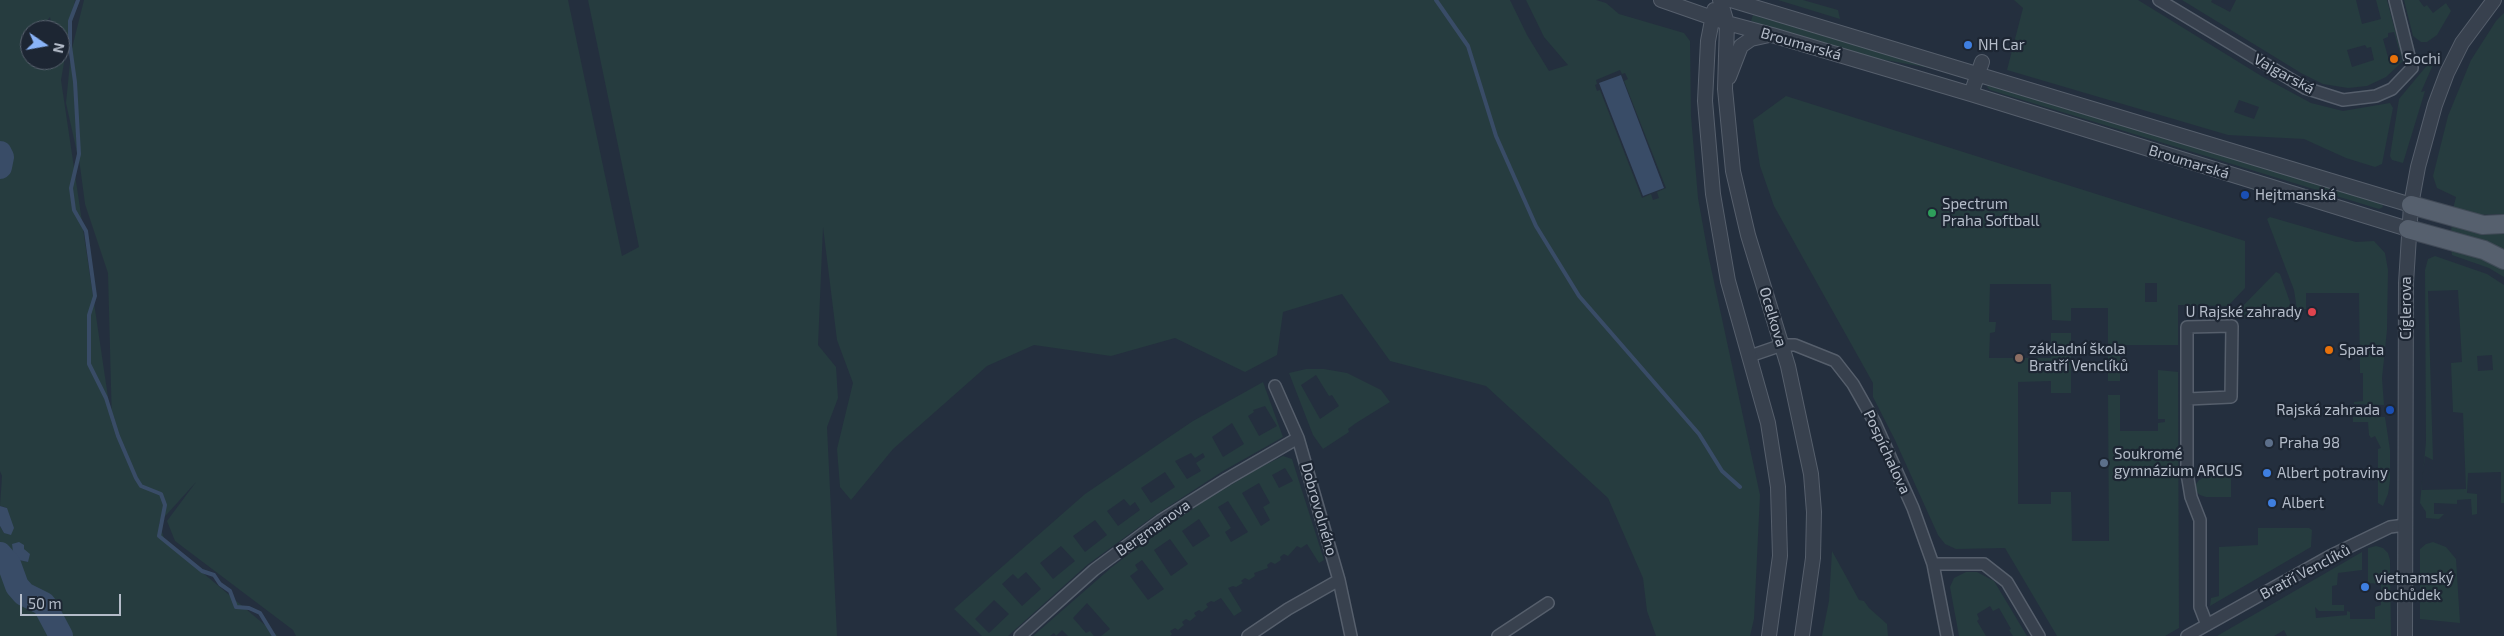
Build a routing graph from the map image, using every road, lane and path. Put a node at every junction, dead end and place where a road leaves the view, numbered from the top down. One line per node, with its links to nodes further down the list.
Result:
1 (1661, 0): 7 (street, Broumarská)
2 (1719, 0): 7 (street, Ocelkova); 8 (street, Ocelkova)
3 (1731, 0): 10 (street, Broumarská)
4 (2159, 0): 5 (street, Vajgarská)
5 (2395, 0)
6 (2494, 0): 13 (street, Cíglerova)
7 (1712, 18): 8 (street, Broumarská); 18 (street, Ocelkova)
8 (1727, 24): 9 (street, Broumarská); 11 (street, Ocelkova)
9 (1772, 35): 11 (street); 12 (street, Broumarská)
10 (1980, 67): 12 (street); 13 (street, Broumarská)
11 (1725, 89): 17 (street, Ocelkova)
12 (1971, 94): 15 (street, Broumarská)
13 (2411, 205): 14 (main road); 15 (street, Cíglerova)
14 (2504, 224)
15 (2408, 229): 16 (main road); 22 (street, Cíglerova)
16 (2504, 260)
17 (1782, 345): 18 (street, Pospíchalova); 23 (street, Pospíchalova); 33 (street, Ocelkova)
18 (1750, 356): 32 (street, Ocelkova)
19 (1276, 386): 21 (street, Dobrovolného)
20 (2188, 399): 20 (street); 26 (street)
21 (1298, 438): 24 (street, Dobrovolného); 28 (street, Bergmanova)
22 (2405, 525): 26 (street, Bratří Venclíků); 37 (street, Cíglerova)
23 (1933, 564): 34 (street, Pospíchalova); 35 (street)
24 (1339, 580): 29 (street); 30 (street, Dobrovolného)
25 (1548, 603): 27 (street)
26 (2207, 625): 36 (street, Bratří Venclíků)
27 (1515, 631): 31 (street)
28 (1020, 636)
29 (1248, 636)
30 (1351, 636)
31 (1498, 636)
32 (1769, 636)
33 (1802, 636)
34 (1947, 636)
35 (2039, 636)
36 (2187, 636)
37 (2405, 636)

